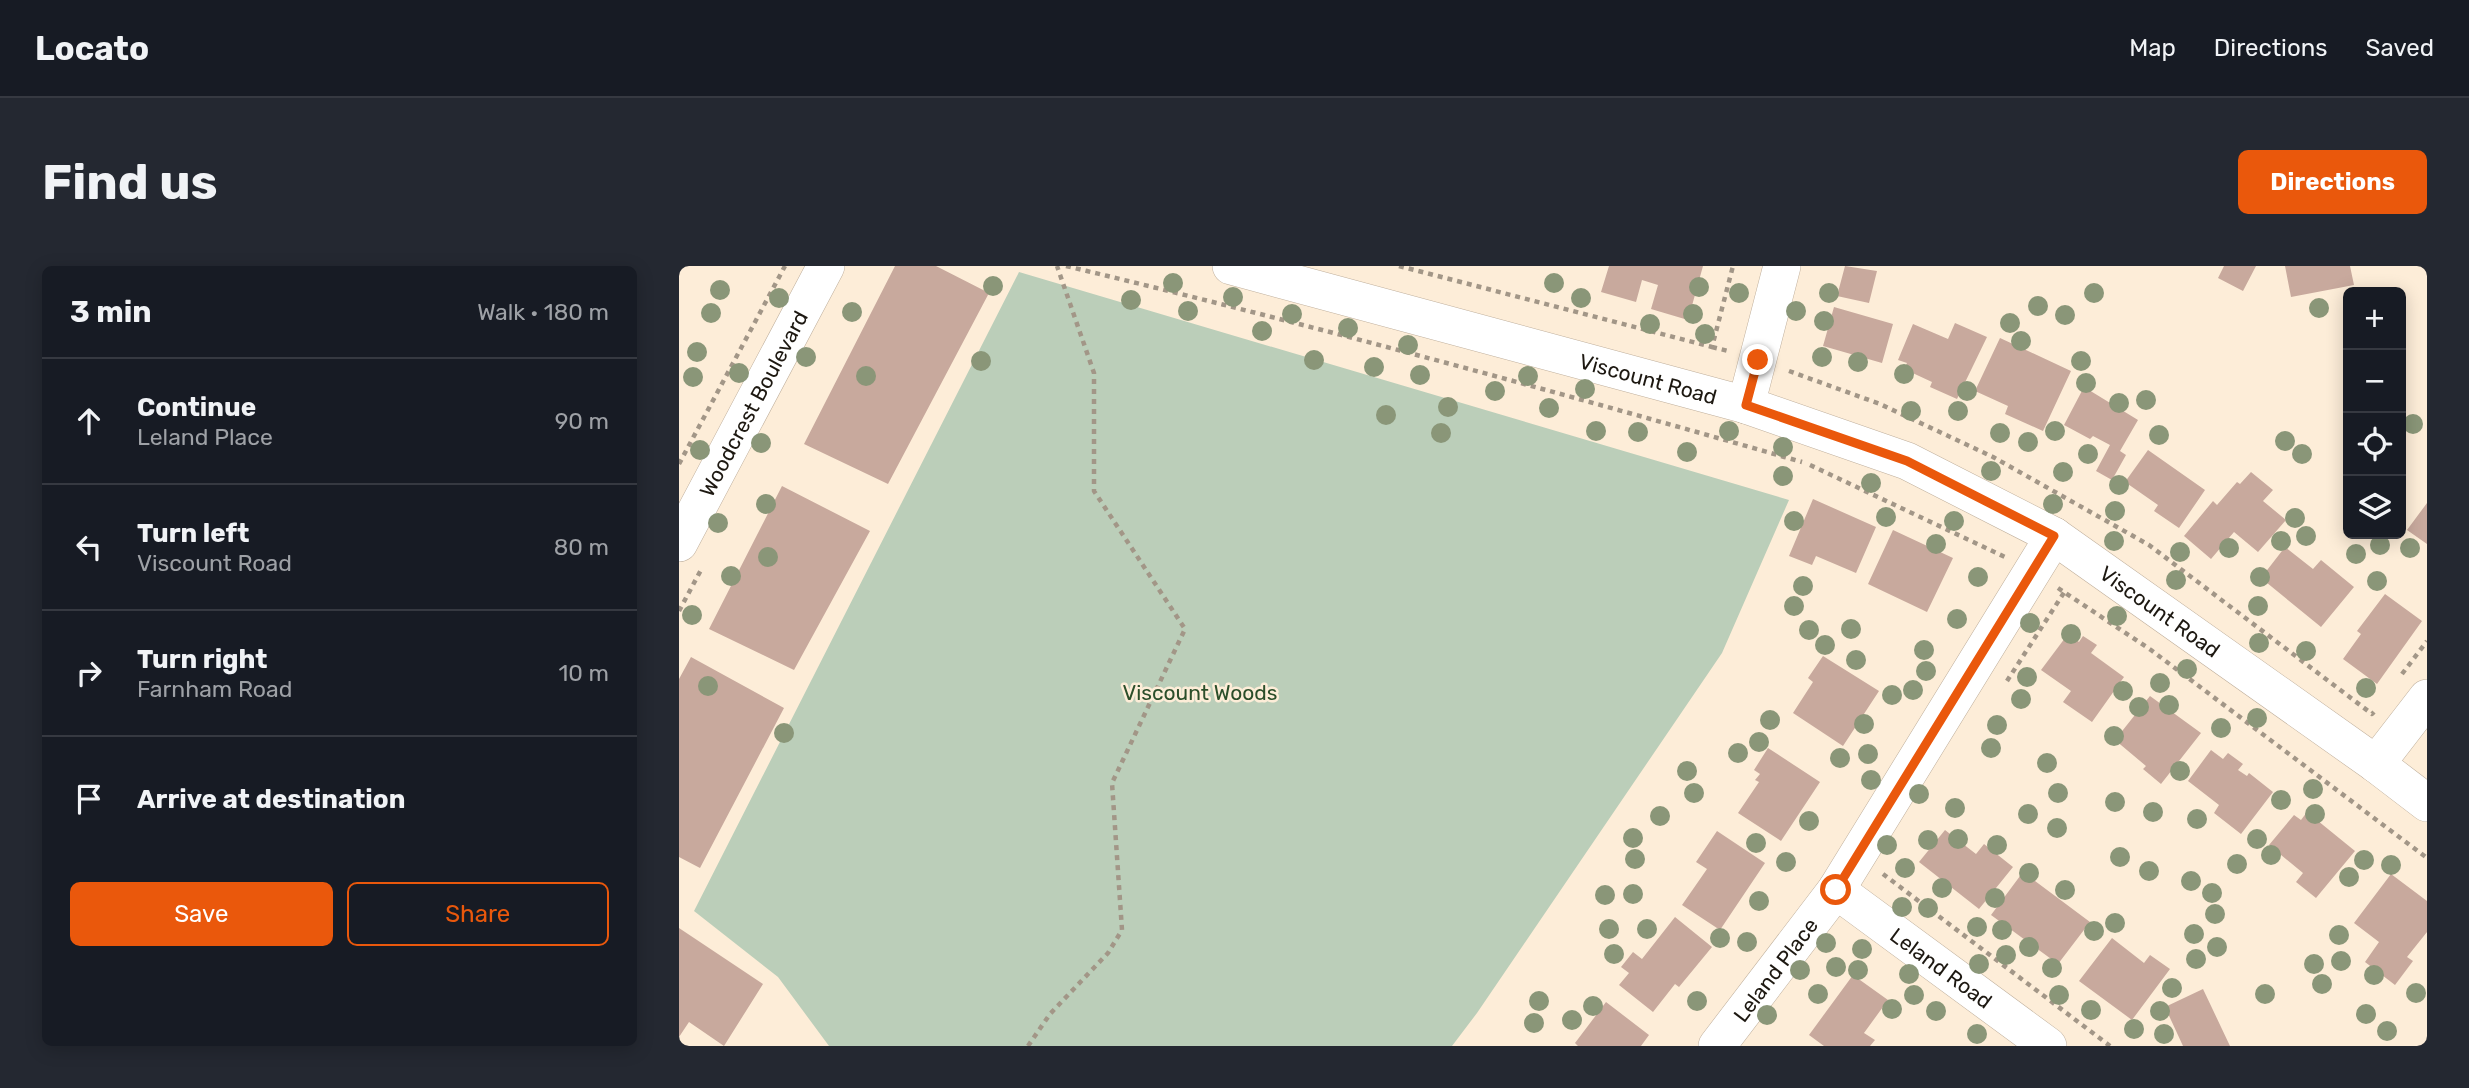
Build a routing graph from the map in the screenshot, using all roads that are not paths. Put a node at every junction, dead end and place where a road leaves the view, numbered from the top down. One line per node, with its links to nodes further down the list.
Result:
1 (826, 266): 6 (street, Woodcrest Boulevard)
2 (1231, 266): 4 (street, Viscount Road)
3 (1782, 266): 4 (street)
4 (1746, 405): 5 (street, Viscount Road)
5 (2054, 536): 8 (street, Viscount Road); 10 (street, Leland Place)
6 (679, 543)
7 (2411, 691): 8 (street)
8 (2376, 764): 9 (street, Viscount Road)
9 (2427, 803)
10 (1836, 890): 11 (street, Leland Place); 12 (street, Leland Road)
11 (1717, 1046)
12 (2048, 1046)

